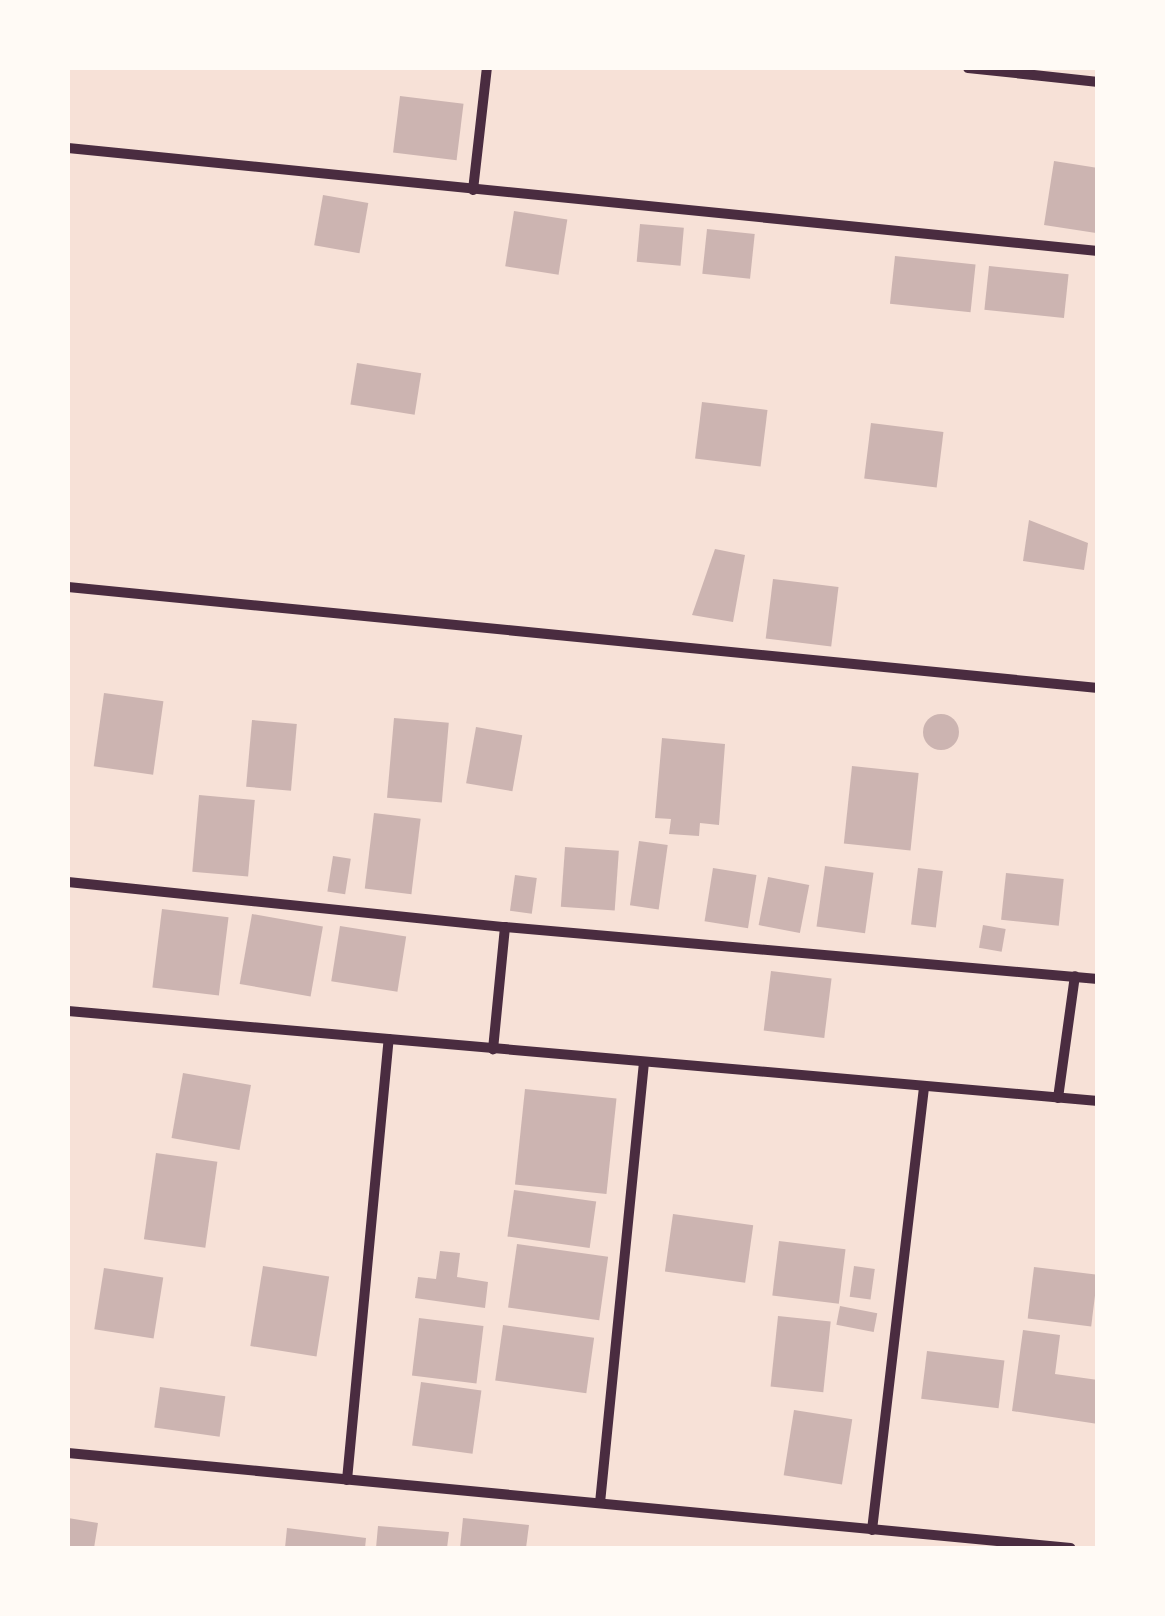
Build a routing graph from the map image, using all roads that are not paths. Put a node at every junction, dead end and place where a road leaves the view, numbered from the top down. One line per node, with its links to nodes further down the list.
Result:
1 (488, 68): 5 (street)
2 (968, 68): 3 (street)
3 (1098, 82)
4 (68, 148): 5 (street)
5 (473, 190): 6 (street)
6 (1098, 250)
7 (68, 588): 8 (street)
8 (1098, 688)
9 (68, 882): 10 (street)
10 (505, 927): 11 (street); 15 (street)
11 (1075, 976): 12 (street); 18 (street)
12 (1098, 978)
13 (68, 1011): 14 (street)
14 (389, 1039): 15 (street); 21 (street)
15 (493, 1048): 16 (street)
16 (644, 1062): 17 (street); 22 (street)
17 (924, 1086): 18 (street); 23 (street)
18 (1058, 1098): 19 (street)
19 (1098, 1101)
20 (68, 1453): 21 (street)
21 (346, 1480): 22 (street)
22 (600, 1504): 23 (street)
23 (872, 1530): 24 (street)
24 (1071, 1548)

